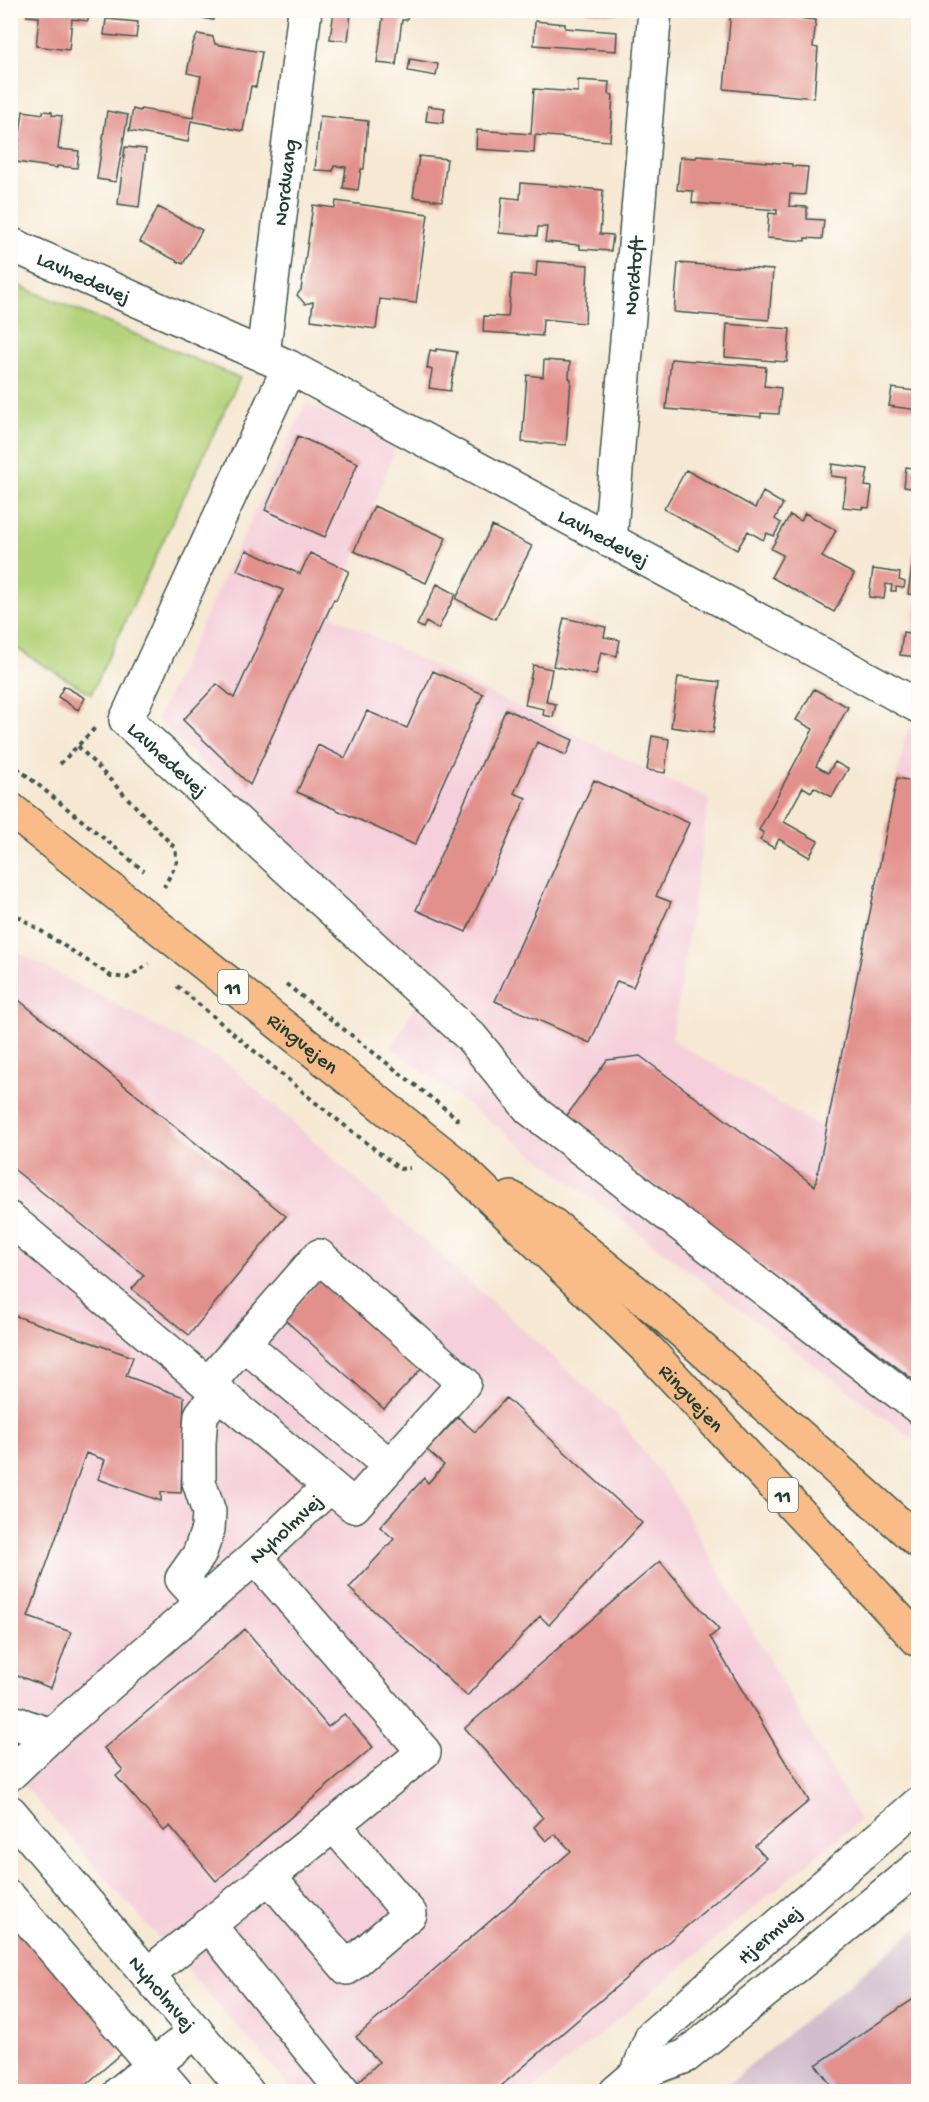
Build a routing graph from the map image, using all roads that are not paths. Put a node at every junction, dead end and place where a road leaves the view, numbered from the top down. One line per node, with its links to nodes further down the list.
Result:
1 (305, 10): 4 (street, Nordvang)
2 (655, 10): 5 (street, Nordtoft)
3 (10, 244): 4 (street, Lavhedevej)
4 (276, 361): 5 (street, Lavhedevej); 12 (street, Lavhedevej)
5 (610, 541): 6 (street, Lavhedevej)
6 (918, 706)
7 (10, 809): 8 (main road, Ringvejen / 11)
8 (456, 1164): 15 (main road, Ringvejen / 11); 18 (main road, Ringvejen / 11)
9 (10, 1219): 11 (street, Nyholmvej)
10 (244, 1344): 11 (street); 13 (street); 13 (street)
11 (213, 1388): 14 (street, Nyholmvej); 17 (street)
12 (918, 1407)
13 (390, 1466): 14 (street)
14 (342, 1496): 16 (street, Nyholmvej)
15 (918, 1540)
16 (255, 1557): 17 (street, Nyholmvej); 24 (street)
17 (203, 1602): 20 (street, Nyholmvej)
18 (918, 1640)
19 (10, 1721): 20 (street)
20 (51, 1734): 21 (street, Nyholmvej)
21 (10, 1774)
22 (918, 1804): 32 (street, Hjermvej)
23 (10, 1812): 29 (street, Nyholmvej)
24 (334, 1825): 26 (street); 26 (street)
25 (918, 1867): 32 (street, Hjermvej)
26 (269, 1877): 28 (street)
27 (10, 1898): 31 (street)
28 (209, 1925): 29 (street); 36 (street)
29 (148, 1974): 30 (street, Nyholmvej)
30 (196, 2031): 31 (street); 35 (street, Nyholmvej)
31 (153, 2063): 33 (street); 34 (street)
32 (626, 2083)
33 (120, 2091)
34 (176, 2091)
35 (248, 2091)
36 (344, 2091)

